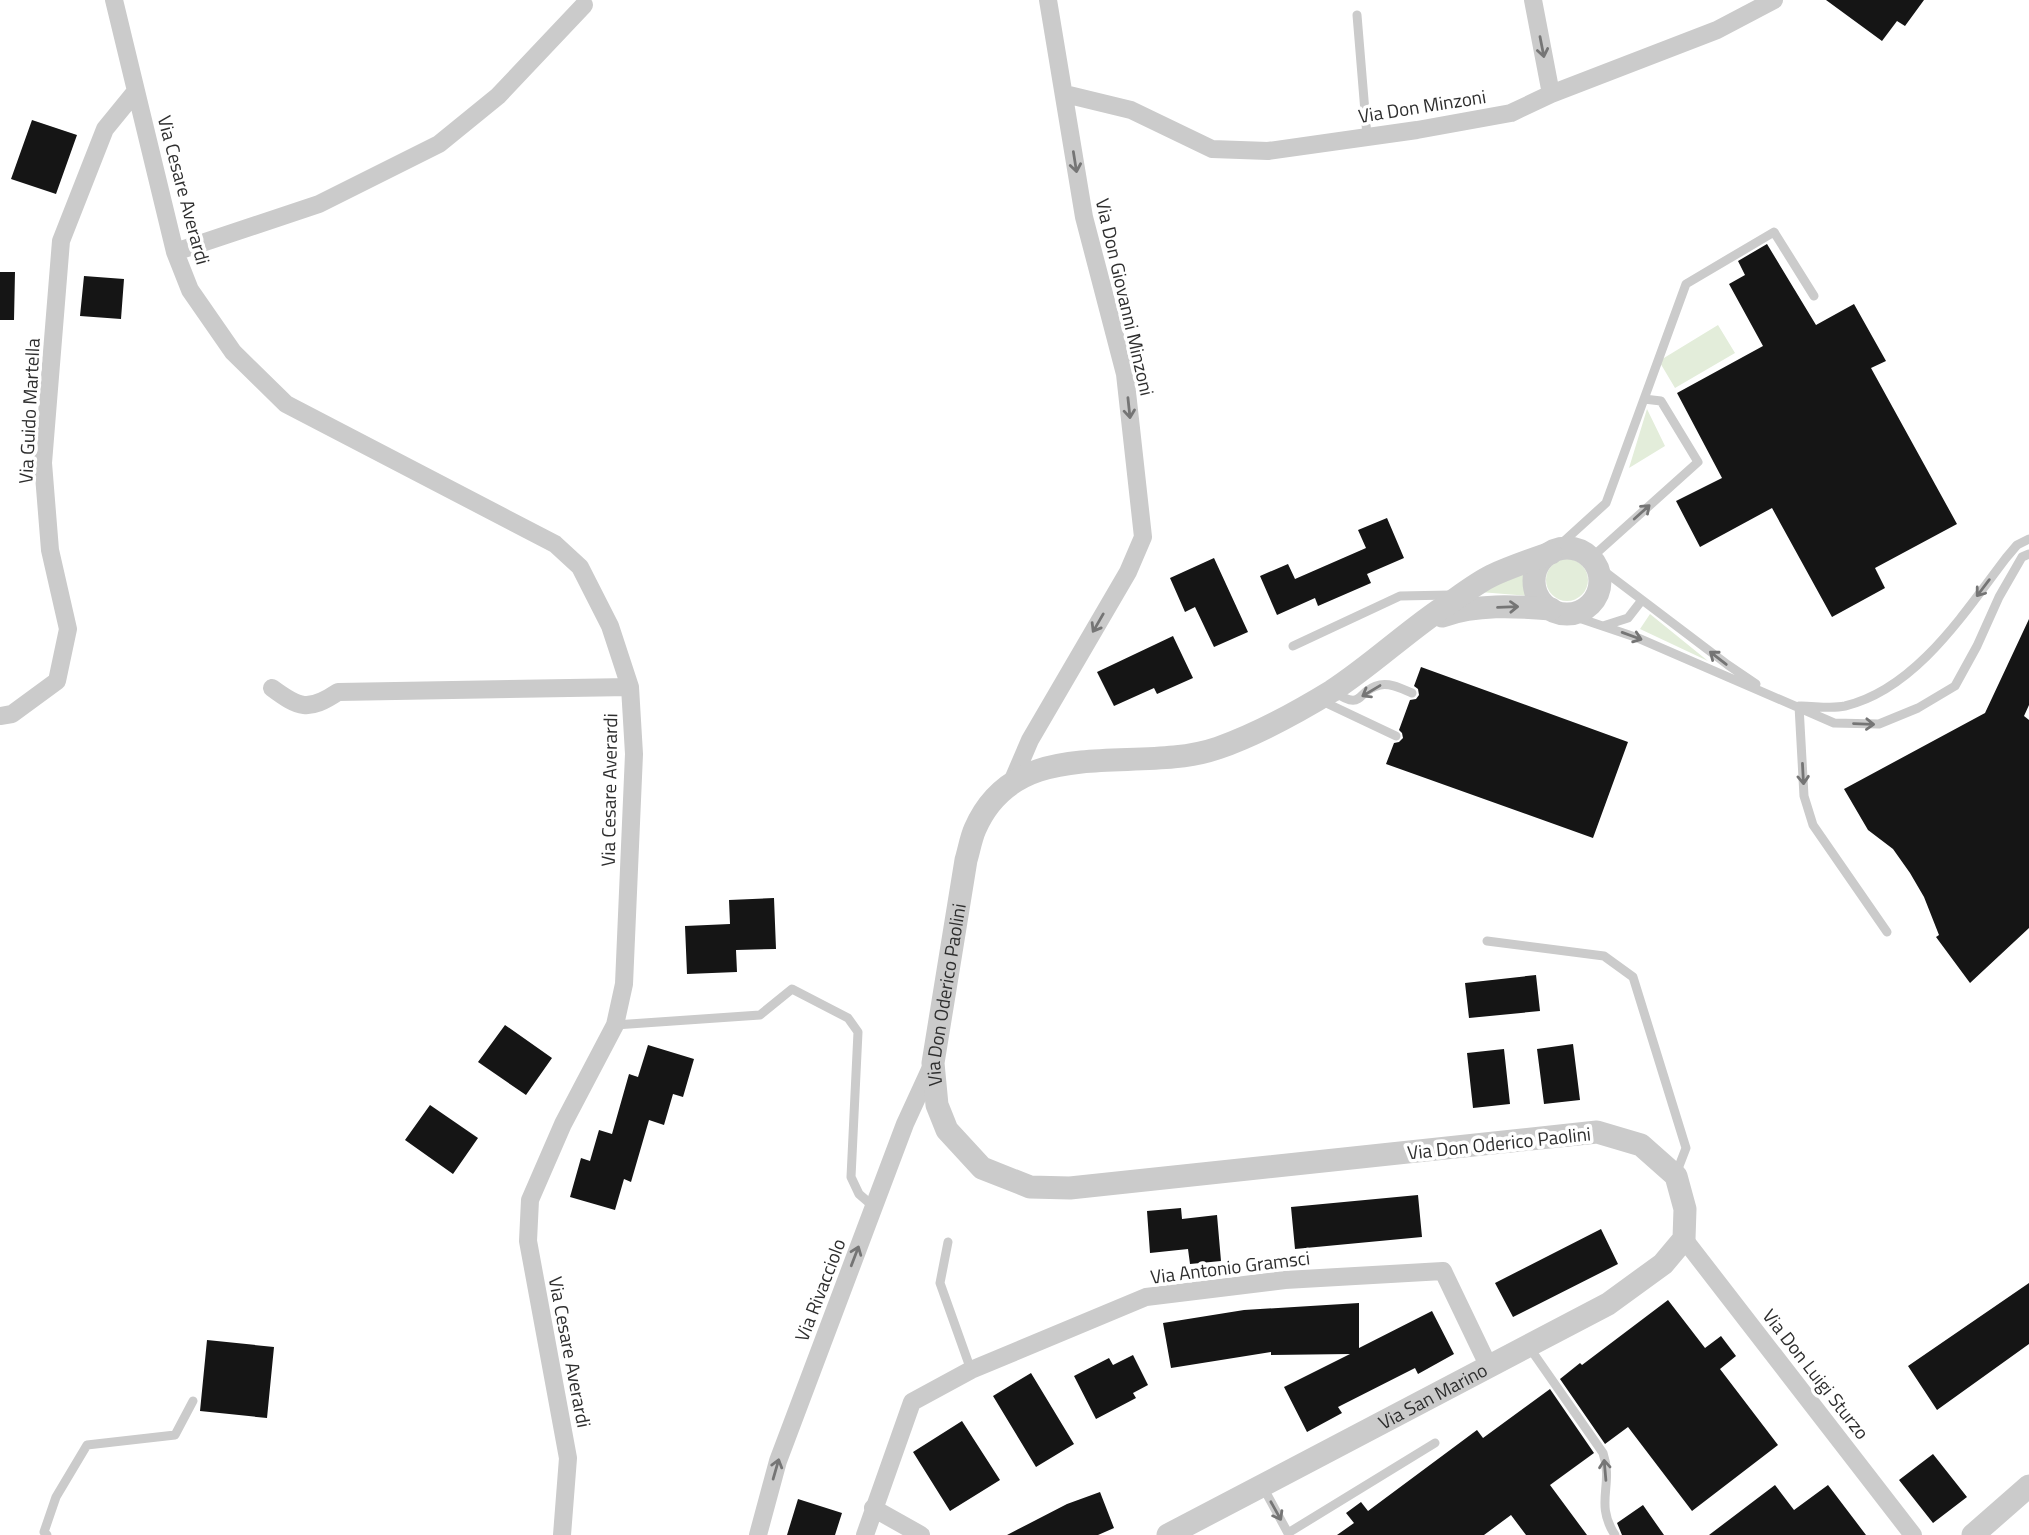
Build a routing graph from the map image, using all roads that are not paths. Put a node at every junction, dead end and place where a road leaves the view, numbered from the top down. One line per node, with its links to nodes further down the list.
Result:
1 (114, 0): 7 (street, Via Cesare Averardi)
2 (1048, 0): 8 (street, Via Don Giovanni Minzoni)
3 (1534, 0): 9 (street, one-way to 9)
4 (1774, 0): 9 (street, Via Don Minzoni)
5 (584, 5): 11 (street)
6 (1357, 15): 10 (lane)
7 (136, 91): 11 (street, Via Cesare Averardi); 30 (street, Via Guido Martella)
8 (1065, 94): 10 (street, Via Don Minzoni); 32 (street, Via Don Giovanni Minzoni, one-way to 32)
9 (1551, 94): 10 (street, Via Don Minzoni)
10 (1367, 136)
11 (175, 252): 24 (street, Via Cesare Averardi)
12 (1814, 296): 13 (lane)
13 (1644, 399): 15 (lane); 17 (lane, one-way to 13)
14 (2029, 540): 29 (lane, one-way to 29)
15 (1551, 553): 17 (street); 18 (street); 20 (street)
16 (2029, 554): 29 (lane, one-way to 16)
17 (1593, 561): 19 (lane); 20 (street)
18 (1462, 595): 21 (street); 23 (lane)
19 (1642, 600): 22 (lane); 28 (lane, one-way to 19)
20 (1559, 611): 21 (street, one-way to 20); 22 (lane)
21 (1419, 625): 27 (street, Via Don Oderico Paolini)
22 (1603, 626): 28 (lane, one-way to 28)
23 (1293, 646)
24 (630, 687): 25 (street); 35 (street, Via Cesare Averardi)
25 (272, 688)
26 (1412, 693): 27 (lane, one-way to 27)
27 (1325, 694): 31 (lane); 32 (street, Via Don Oderico Paolini)
28 (1775, 696): 29 (lane)
29 (1799, 706): 33 (lane, one-way to 33)
30 (0, 716)
31 (1396, 736)
32 (1012, 782): 36 (street, Via Don Oderico Paolini)
33 (1887, 932)
34 (1487, 941): 37 (lane)
35 (615, 1025): 38 (lane); 51 (street, Via Cesare Averardi)
36 (933, 1063): 37 (street, Via Don Oderico Paolini); 38 (street, Via Rivacciolo)
37 (1676, 1176): 39 (street)
38 (874, 1207): 52 (street, Via Rivacciolo, one-way to 38)
39 (1684, 1239): 41 (street, Via San Marino); 57 (street, Via Don Luigi Sturzo)
40 (948, 1242): 43 (lane)
41 (1528, 1345): 42 (street, Via San Marino); 56 (lane, one-way to 41)
42 (1488, 1365): 43 (street, Via Antonio Gramsci); 47 (street, Via San Marino)
43 (971, 1370): 48 (street, Via Antonio Gramsci)
44 (193, 1401): 50 (lane)
45 (1435, 1443): 49 (lane)
46 (2029, 1486): 58 (street)
47 (1263, 1487): 49 (lane, one-way to 49); 55 (street, Via San Marino)
48 (873, 1508): 53 (street, Via Antonio Gramsci); 54 (street)
49 (1289, 1534)
50 (47, 1535)
51 (562, 1535)
52 (758, 1535)
53 (864, 1535)
54 (921, 1535)
55 (1168, 1535)
56 (1615, 1535)
57 (1913, 1535)
58 (1973, 1535)

